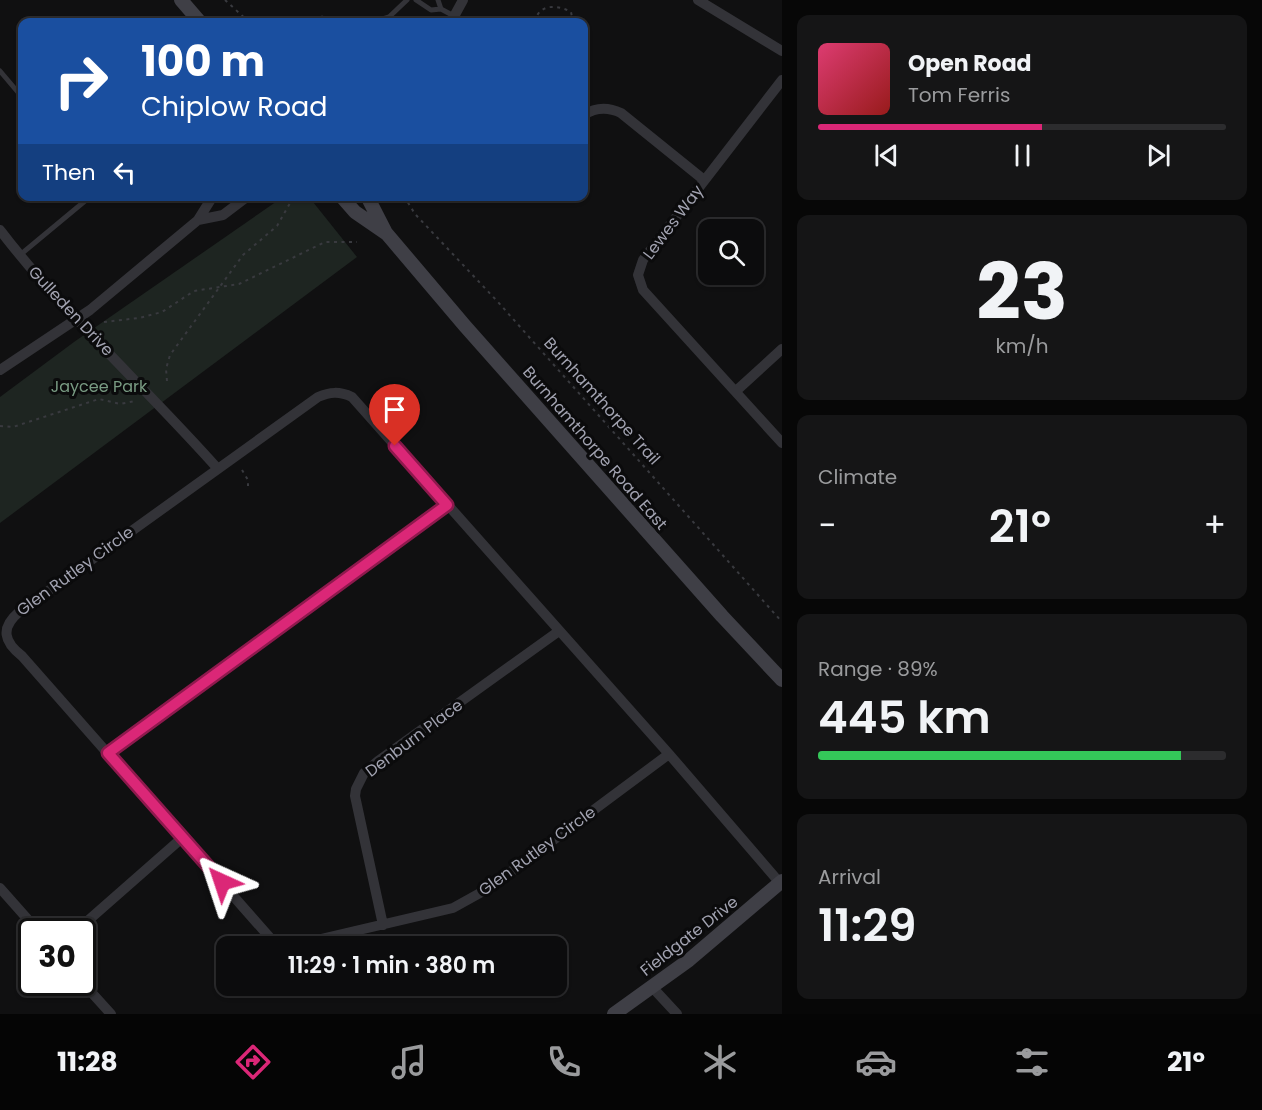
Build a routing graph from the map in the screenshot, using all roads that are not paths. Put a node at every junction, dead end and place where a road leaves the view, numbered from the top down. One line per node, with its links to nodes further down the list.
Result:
1 (181, 0): 8 (main road)
2 (407, 0): 9 (lane)
3 (416, 0): 7 (lane)
4 (438, 0): 7 (lane)
5 (463, 0): 11 (street)
6 (698, 0): 12 (street)
7 (441, 9): 10 (lane)
8 (197, 18)
9 (386, 18)
10 (452, 18)
11 (454, 18)
12 (782, 51)
13 (0, 71): 15 (lane)
14 (782, 80): 17 (street, Lewes Way)
15 (18, 92)
16 (588, 113): 17 (street)
17 (704, 180): 30 (street, Lewes Way)
18 (85, 201): 26 (lane)
19 (210, 201): 23 (street)
20 (241, 201): 23 (street)
21 (345, 201): 25 (main road, Burnhamthorpe Road East)
22 (370, 201): 25 (main road, Burnhamthorpe Road East)
23 (198, 220): 27 (street)
24 (0, 230): 26 (street, Gulleden Drive)
25 (387, 234): 35 (main road, Burnhamthorpe Road East)
26 (20, 255): 27 (street, Gulleden Drive)
27 (76, 320): 29 (street); 32 (street, Gulleden Drive)
28 (782, 349): 30 (street)
29 (0, 370)
30 (736, 391): 31 (street, Lewes Way)
31 (782, 443)
32 (218, 469): 33 (street, Glen Rutley Circle); 36 (street, Glen Rutley Circle)
33 (447, 505): 34 (street, Glen Rutley Circle); 36 (street)
34 (559, 631): 37 (street, Glen Rutley Circle); 43 (street, Denburn Place)
35 (782, 680)
36 (108, 753): 38 (street, Glen Rutley Circle)
37 (669, 754): 39 (street, Glen Rutley Circle); 43 (street, Glen Rutley Circle)
38 (182, 838): 42 (street); 43 (street, Glen Rutley Circle)
39 (781, 882): 44 (main road, Fieldgate Drive)
40 (0, 888): 41 (street)
41 (27, 918)
42 (91, 918)
43 (383, 925)
44 (652, 987): 47 (main road, Fieldgate Drive); 48 (street)
45 (95, 996): 46 (street)
46 (111, 1014)
47 (614, 1014)
48 (677, 1014)

